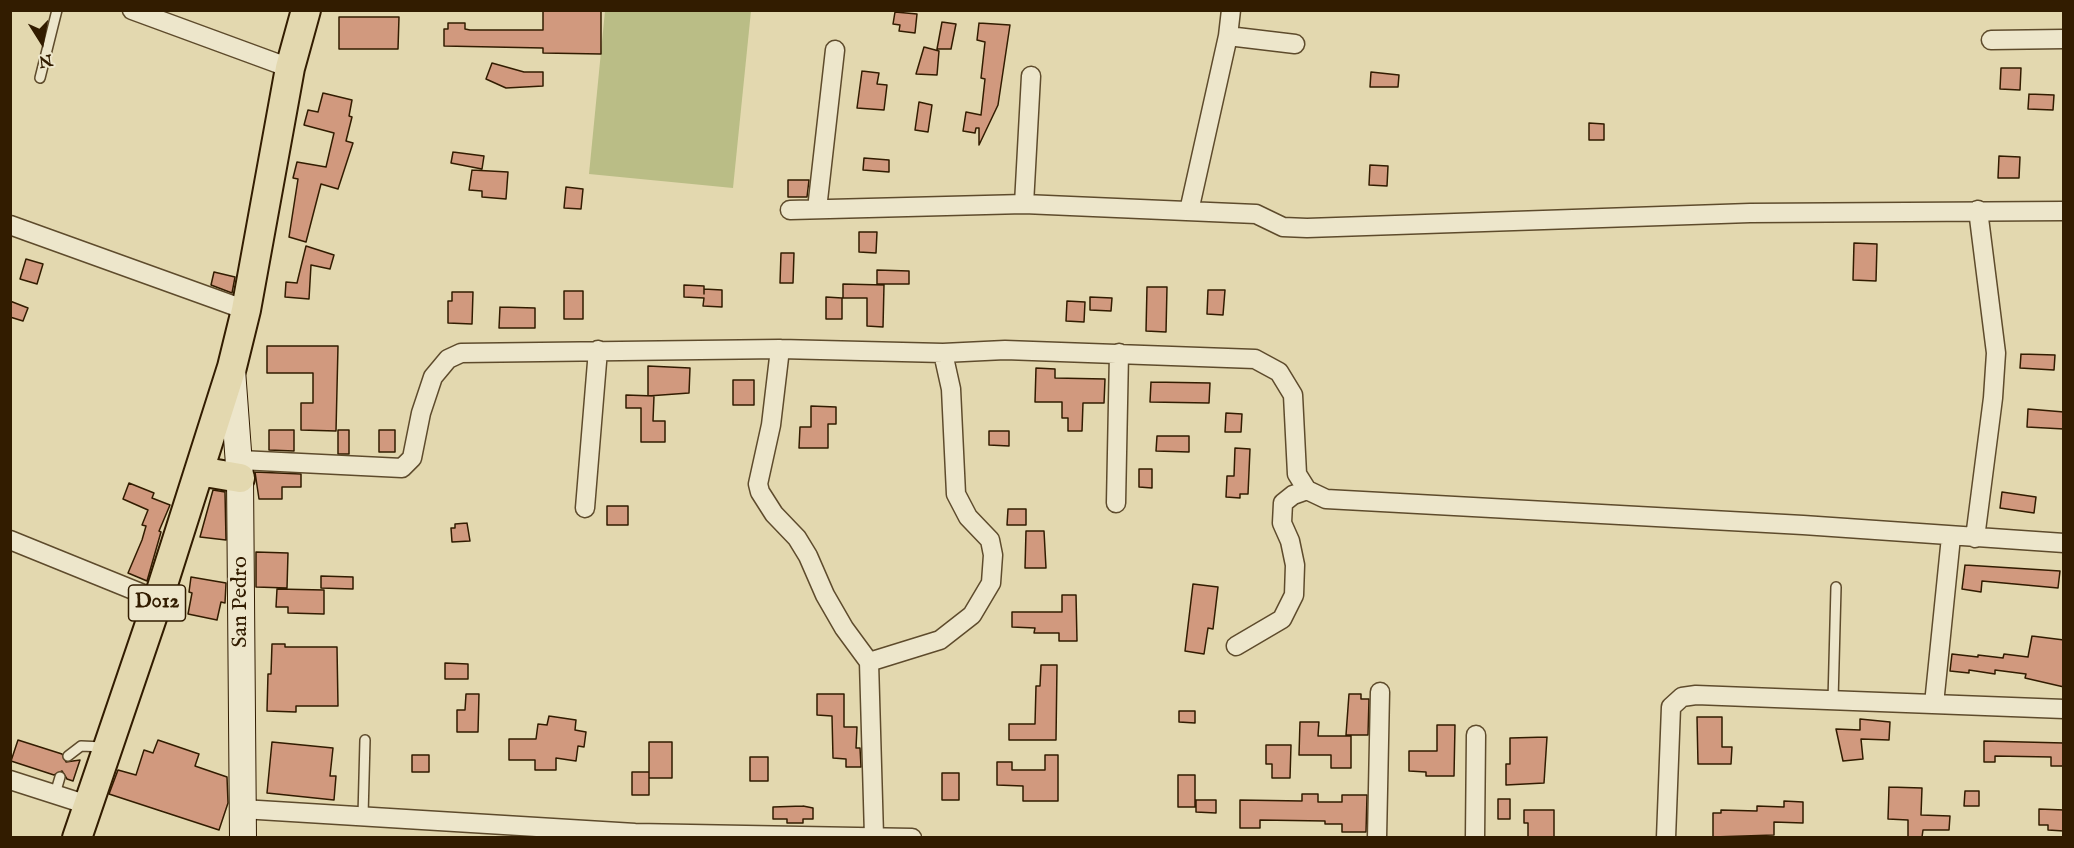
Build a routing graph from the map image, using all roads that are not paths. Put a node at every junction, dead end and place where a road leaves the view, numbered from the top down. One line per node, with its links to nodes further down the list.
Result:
1 (57, 10): 12 (lane)
2 (132, 10): 10 (street)
3 (306, 10): 10 (main road, D012)
4 (1231, 10): 5 (street)
5 (1228, 36): 8 (street); 17 (street)
6 (2064, 39): 7 (street)
7 (1991, 40)
8 (1295, 44)
9 (835, 50): 14 (street)
10 (290, 68): 20 (main road, D012)
11 (1031, 76): 13 (street)
12 (40, 78)
13 (1024, 204): 14 (street); 17 (street)
14 (817, 209): 15 (street)
15 (789, 210)
16 (1978, 210): 17 (street); 18 (street); 32 (street)
17 (1189, 211)
18 (2064, 211)
19 (10, 225): 20 (street)
20 (246, 310): 25 (main road, D012)
21 (780, 349): 22 (street); 23 (street); 38 (street)
22 (598, 350): 26 (street); 30 (street)
23 (944, 353): 24 (street); 38 (street)
24 (1119, 353): 28 (street); 29 (street)
25 (232, 367): 26 (main road, San Pedro); 27 (main road, D012)
26 (240, 469): 27 (main road); 51 (main road, San Pedro)
27 (199, 471): 36 (main road, D012)
28 (1307, 490): 31 (street); 37 (street)
29 (1116, 503)
30 (585, 508)
31 (1951, 537): 32 (street); 41 (street)
32 (1975, 538): 34 (street)
33 (10, 540): 36 (street)
34 (2064, 543)
35 (1836, 587): 40 (lane)
36 (158, 600): 45 (main road, D012)
37 (1236, 646)
38 (869, 662): 54 (street)
39 (1380, 692): 58 (street)
40 (1833, 701): 41 (street); 60 (street)
41 (1934, 704): 42 (street)
42 (2064, 709)
43 (1476, 735): 59 (street)
44 (365, 740): 52 (lane)
45 (109, 747): 46 (lane); 50 (main road, D012)
46 (68, 756)
47 (60, 777): 49 (lane)
48 (10, 780): 49 (street)
49 (55, 794): 50 (street)
50 (88, 806): 55 (main road, D012)
51 (242, 809): 52 (street); 56 (main road, San Pedro)
52 (363, 816): 53 (street)
53 (635, 835): 54 (street)
54 (874, 836): 57 (street)
55 (77, 837)
56 (243, 837)
57 (912, 837)
58 (1377, 837)
59 (1475, 837)
60 (1666, 837)

